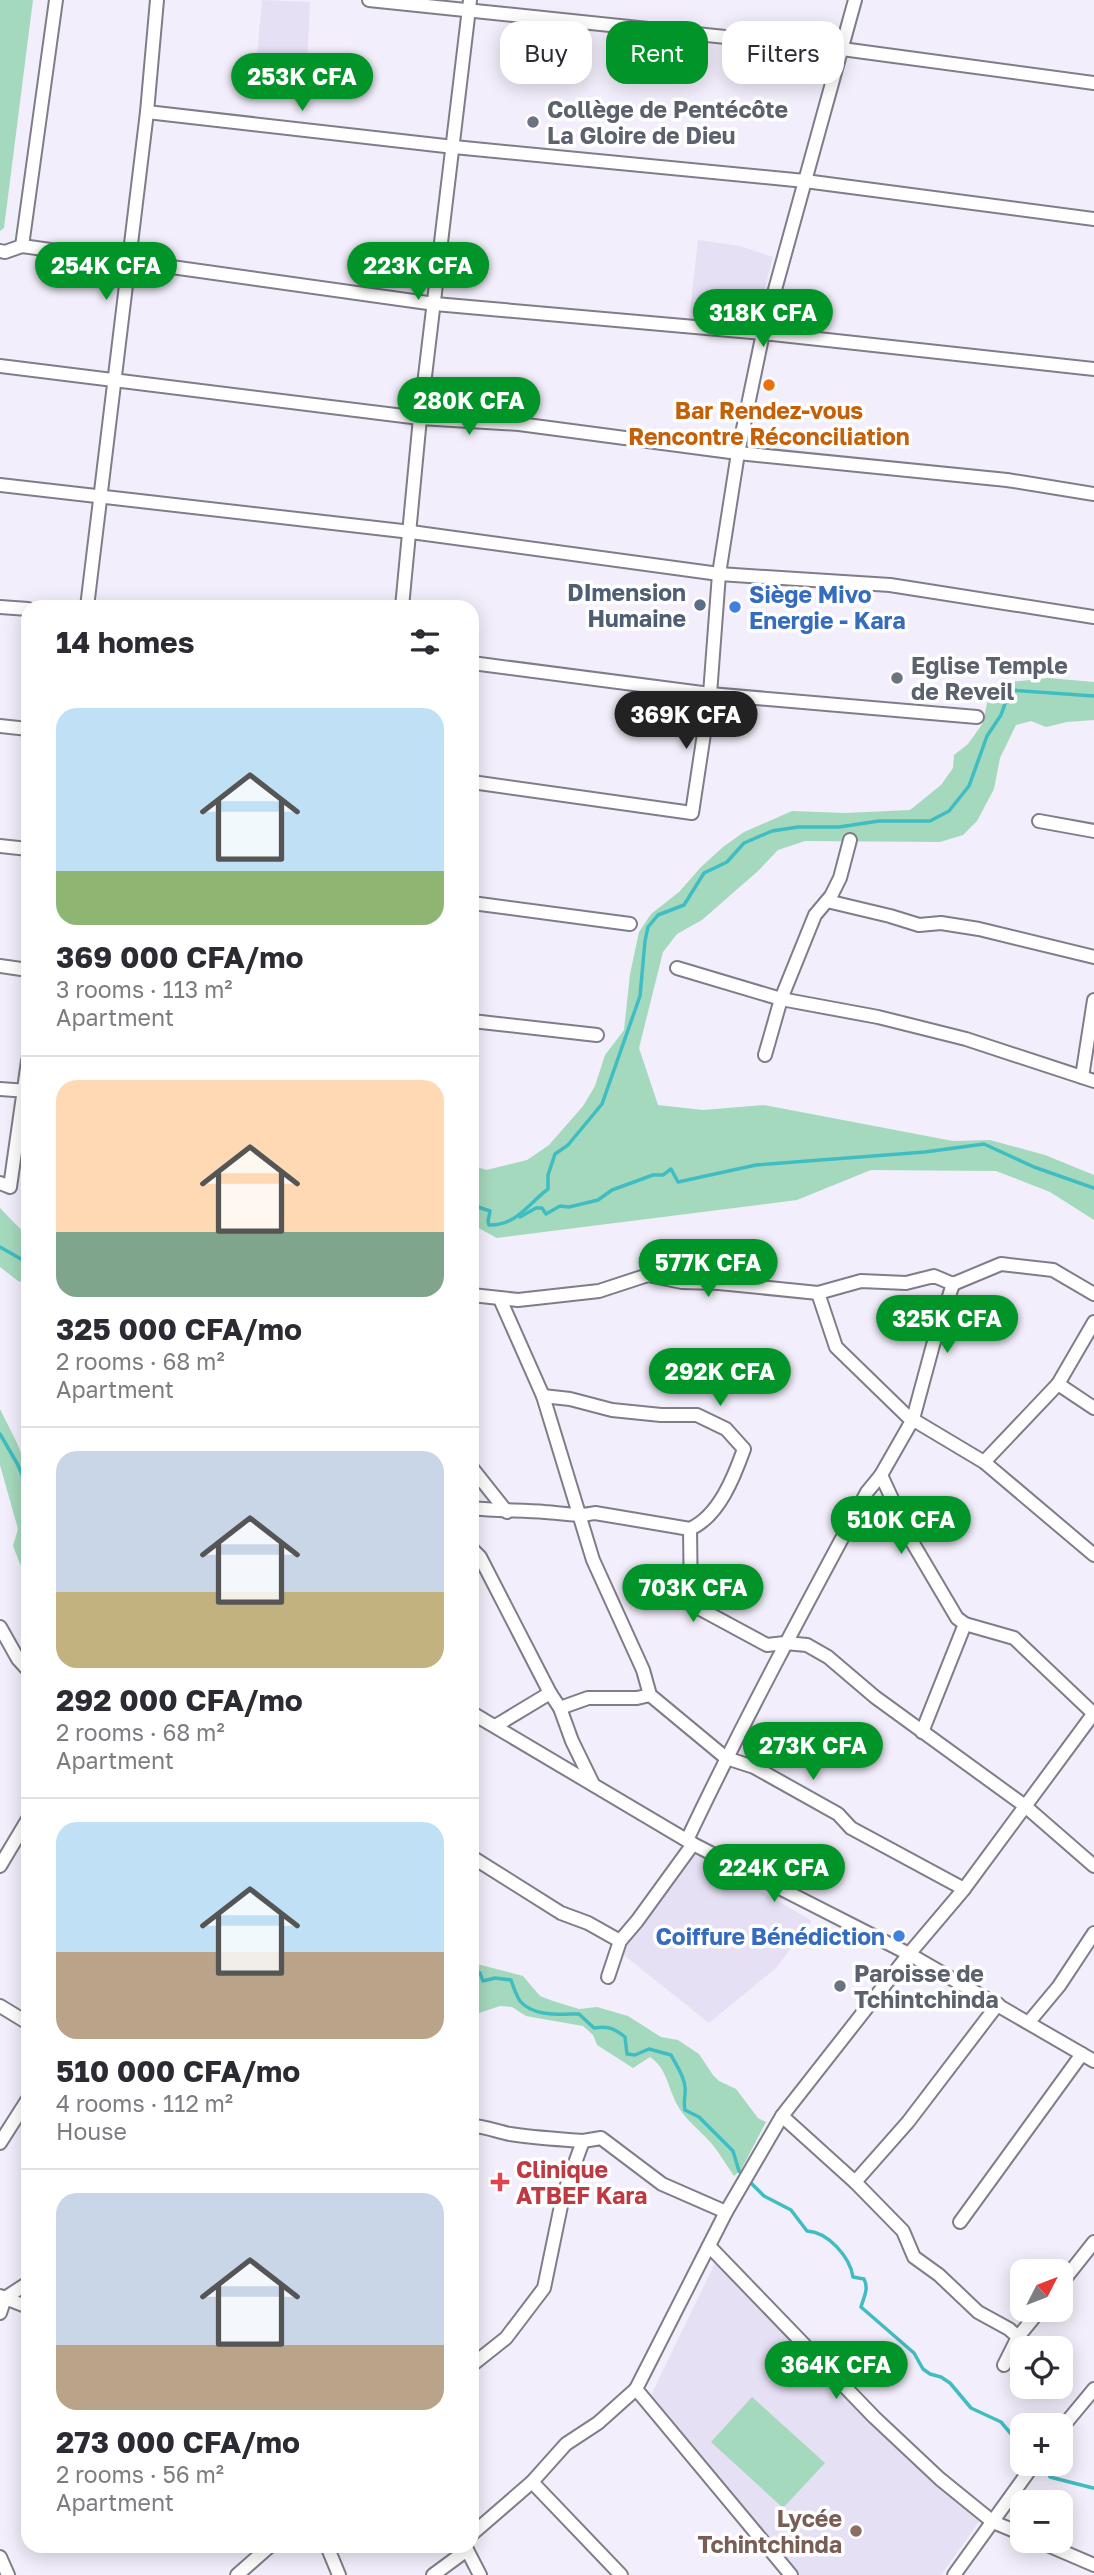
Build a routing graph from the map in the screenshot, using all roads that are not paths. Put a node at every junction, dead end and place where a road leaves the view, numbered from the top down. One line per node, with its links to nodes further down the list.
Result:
1 (56, 0): 15 (street)
2 (157, 0): 11 (street)
3 (369, 0): 5 (street)
4 (855, 0): 7 (street)
5 (469, 6): 6 (street); 12 (street)
6 (722, 35)
7 (844, 41)
8 (844, 49): 9 (street)
9 (1094, 83)
10 (832, 84): 13 (street)
11 (146, 112): 12 (street); 17 (street)
12 (454, 147): 13 (street); 18 (street)
13 (805, 181): 14 (street); 19 (street)
14 (1094, 219)
15 (22, 246): 16 (street); 17 (street)
16 (0, 251)
17 (128, 259): 18 (street); 22 (street)
18 (435, 304): 19 (street); 23 (street)
19 (763, 332): 21 (street); 24 (street)
20 (0, 366): 22 (street)
21 (1094, 369)
22 (113, 379): 23 (street); 27 (street)
23 (420, 418): 24 (street); 28 (street)
24 (738, 453): 26 (street); 29 (street)
25 (0, 485): 27 (street)
26 (1094, 494)
27 (100, 495): 28 (street); 30 (street)
28 (411, 532): 29 (street); 31 (street)
29 (719, 574): 34 (street); 36 (street)
30 (87, 600)
31 (403, 600)
32 (0, 607): 33 (street)
33 (21, 608)
34 (1094, 617)
35 (479, 664): 36 (street)
36 (710, 694): 37 (street); 40 (street)
37 (977, 717)
38 (0, 726): 39 (street)
39 (21, 728)
40 (479, 783)
41 (1039, 821): 42 (street)
42 (1094, 831)
43 (850, 840): 46 (street)
44 (0, 846): 45 (street)
45 (21, 848)
46 (827, 901): 49 (street); 53 (street)
47 (479, 904): 48 (street)
48 (630, 924)
49 (1094, 957)
50 (0, 966): 52 (street)
51 (677, 968): 53 (street)
52 (21, 969)
53 (781, 999): 57 (street); 58 (street)
54 (1094, 1000): 58 (street)
55 (479, 1022): 56 (street)
56 (597, 1035)
57 (765, 1055)
58 (1088, 1079)
59 (0, 1089): 60 (street)
60 (21, 1091)
61 (21, 1121): 62 (street)
62 (0, 1183)
63 (953, 1284): 64 (street); 65 (street); 72 (street)
64 (818, 1293): 67 (street); 72 (street)
65 (1094, 1294)
66 (479, 1296): 67 (street)
67 (500, 1299): 70 (street)
68 (1094, 1322): 69 (street)
69 (1058, 1384): 71 (street); 73 (street)
70 (543, 1396): 78 (street); 79 (street)
71 (1094, 1408)
72 (914, 1419): 73 (street); 74 (street)
73 (984, 1462): 80 (street)
74 (881, 1475): 82 (street); 84 (street)
75 (479, 1477): 77 (street)
76 (479, 1509): 77 (street)
77 (507, 1512): 78 (street)
78 (580, 1517): 79 (street); 87 (street)
79 (690, 1529): 84 (street)
80 (1094, 1555)
81 (479, 1556): 86 (street)
82 (965, 1624): 89 (street); 92 (street)
83 (0, 1627): 85 (street)
84 (785, 1643): 92 (street); 93 (street)
85 (21, 1662)
86 (550, 1693): 88 (street); 91 (street)
87 (650, 1695): 88 (street); 93 (street)
88 (560, 1708): 94 (street)
89 (1094, 1714): 95 (street)
90 (479, 1717): 91 (street)
91 (497, 1726): 94 (street)
92 (922, 1731): 95 (street)
93 (726, 1758): 97 (street); 101 (street)
94 (592, 1783): 97 (street)
95 (1025, 1806): 100 (street); 101 (street)
96 (21, 1831): 99 (street)
97 (690, 1842): 103 (street); 104 (street)
98 (479, 1861): 103 (street)
99 (0, 1866)
100 (1094, 1866)
101 (964, 1889): 104 (street)
102 (1094, 1933): 109 (street)
103 (620, 1941): 105 (street)
104 (909, 1954): 106 (street); 112 (street)
105 (608, 1977)
106 (998, 2004): 109 (street); 116 (street)
107 (0, 2006): 108 (street)
108 (21, 2019)
109 (1029, 2022): 110 (street)
110 (1088, 2058): 118 (street)
111 (21, 2113): 115 (street)
112 (782, 2116): 116 (street); 117 (street)
113 (479, 2126): 114 (street)
114 (583, 2141): 117 (street); 130 (street)
115 (0, 2143)
116 (855, 2182): 127 (street)
117 (726, 2213): 120 (street)
118 (960, 2222)
119 (1094, 2242): 121 (street)
120 (709, 2246): 132 (street); 137 (street)
121 (1073, 2269)
122 (21, 2287): 123 (street)
123 (2, 2297): 124 (street); 125 (street)
124 (21, 2305)
125 (0, 2313)
126 (1030, 2322): 128 (street)
127 (1016, 2336)
128 (1019, 2336)
129 (1010, 2353): 131 (street)
130 (479, 2359)
131 (1004, 2365)
132 (636, 2389): 136 (street); 153 (street)
133 (1094, 2389): 134 (street)
134 (1073, 2414)
135 (1026, 2476): 137 (street)
136 (533, 2482): 138 (street); 152 (street)
137 (993, 2522): 139 (street); 154 (street)
138 (479, 2528)
139 (1010, 2529)
140 (262, 2553): 148 (street)
141 (330, 2553): 149 (street)
142 (460, 2553): 150 (street)
143 (469, 2553): 151 (street)
144 (1066, 2553): 146 (street)
145 (0, 2557): 147 (street)
146 (1094, 2565)
147 (8, 2575)
148 (237, 2575)
149 (339, 2575)
150 (433, 2575)
151 (480, 2575)
152 (621, 2575)
153 (791, 2575)
154 (954, 2575)

